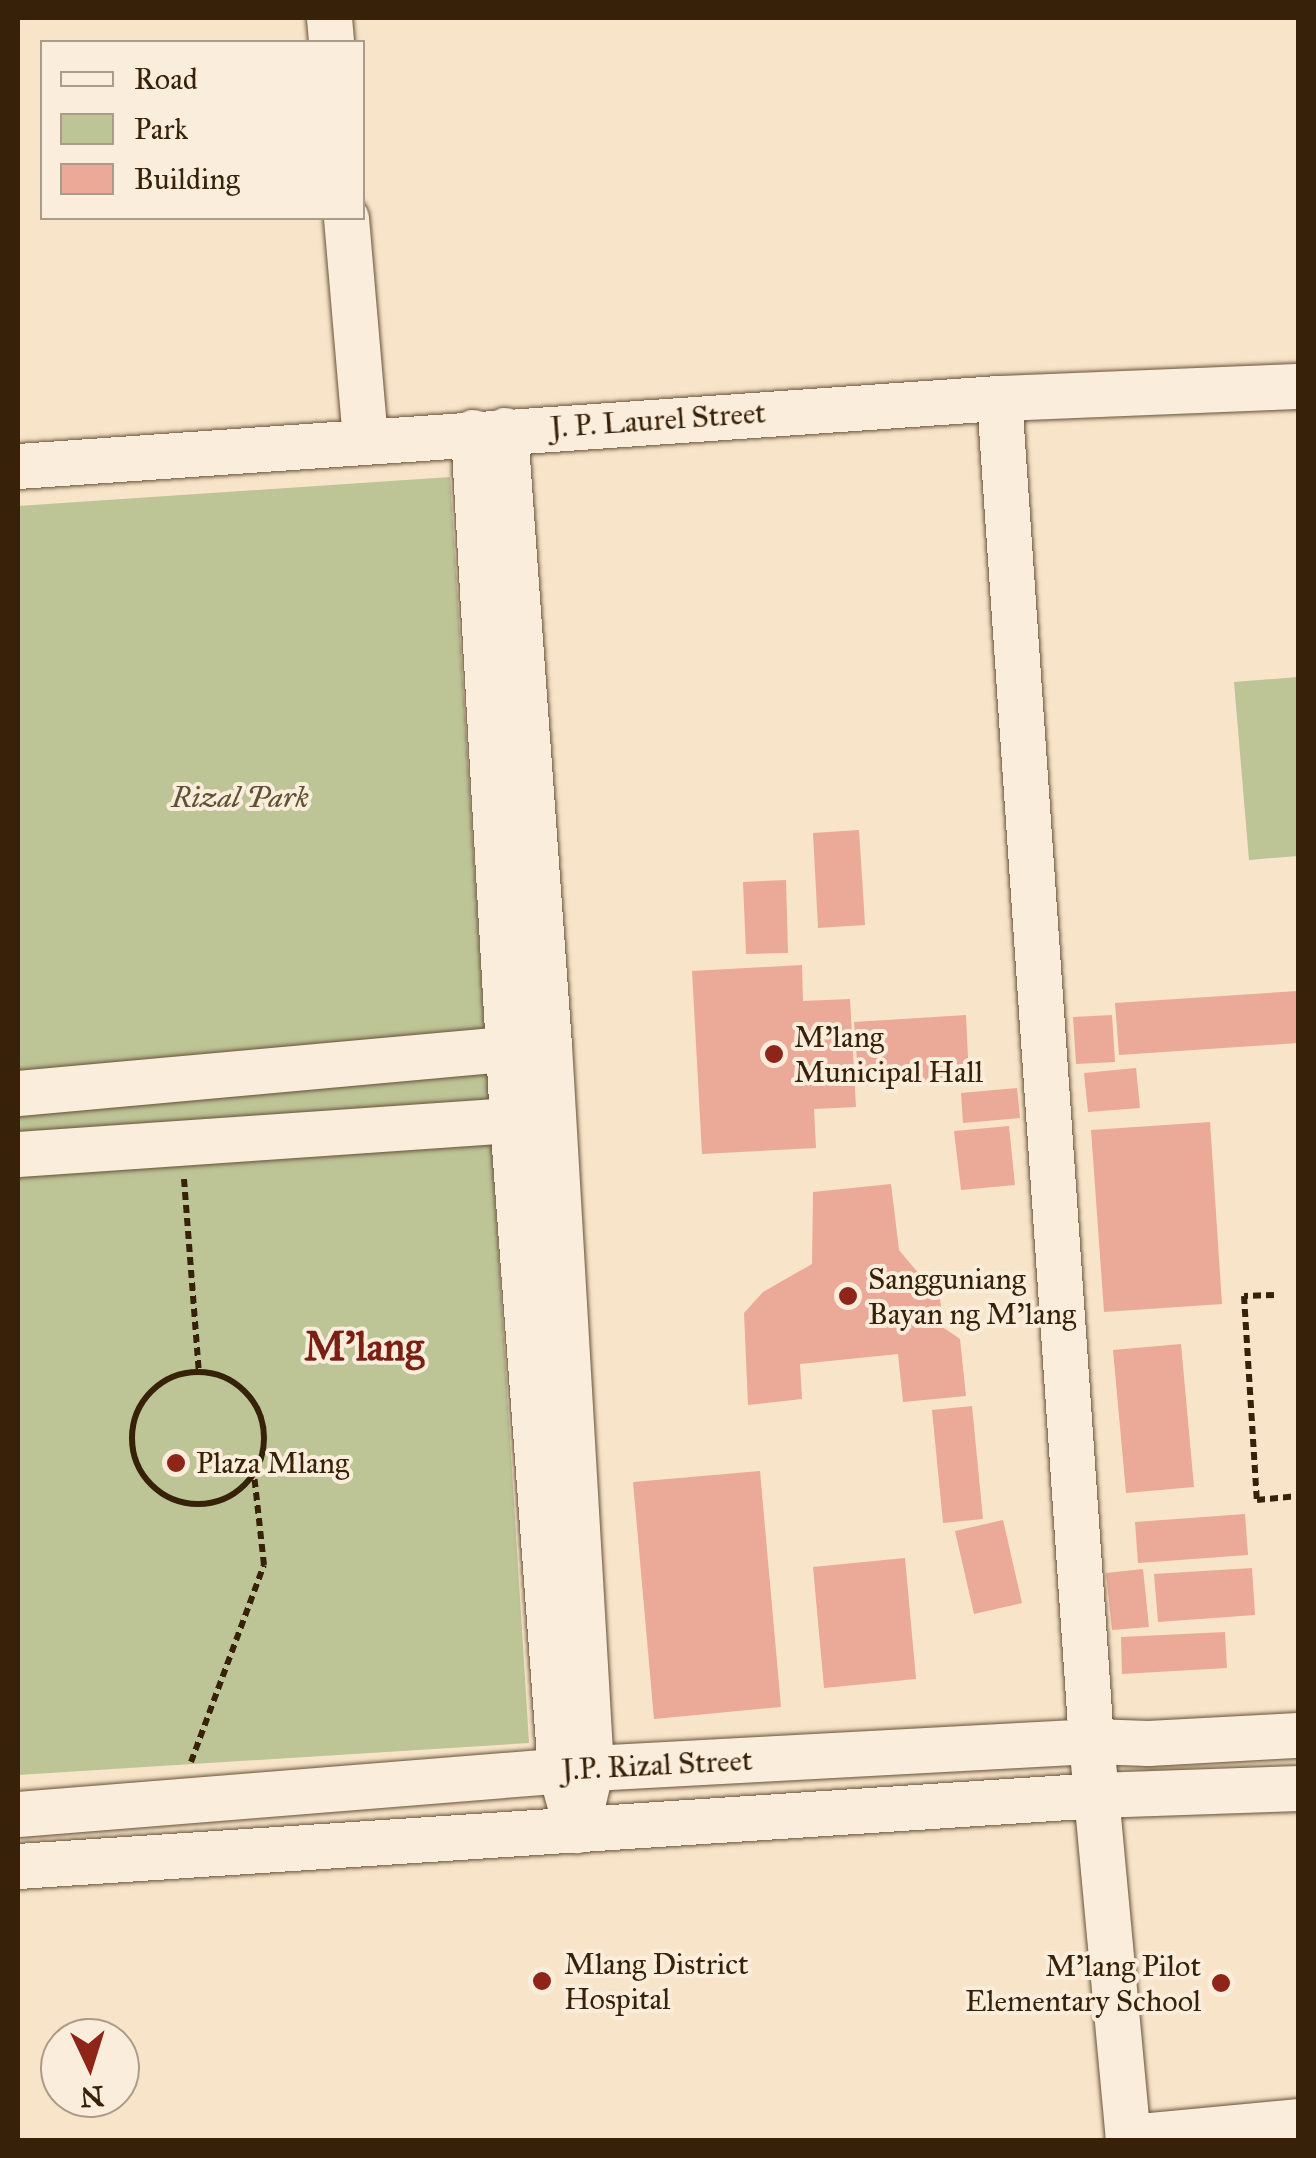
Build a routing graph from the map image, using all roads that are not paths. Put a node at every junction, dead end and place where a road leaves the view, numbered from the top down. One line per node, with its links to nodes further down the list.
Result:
1 (346, 220): 5 (street)
2 (1298, 386): 3 (street, J. P. Laurel Street)
3 (999, 398): 4 (street, J. P. Laurel Street); 12 (street)
4 (489, 431): 5 (street, J. P. Laurel Street); 7 (street)
5 (365, 439): 6 (street, J. P. Laurel Street)
6 (18, 466)
7 (529, 1047): 8 (street); 9 (street)
8 (18, 1093)
9 (532, 1118): 10 (street); 13 (street)
10 (18, 1154)
11 (1298, 1735): 12 (street, J.P. Rizal Street)
12 (1091, 1740): 13 (street, J.P. Rizal Street); 15 (street)
13 (576, 1769): 16 (street, J.P. Rizal Street); 17 (street)
14 (1298, 1788): 15 (street, J.P. Rizal Street)
15 (1097, 1795): 17 (street, J.P. Rizal Street); 20 (street)
16 (18, 1814)
17 (576, 1830): 18 (street, J.P. Rizal Street)
18 (18, 1866)
19 (1298, 2121): 20 (street)
20 (1128, 2139)

